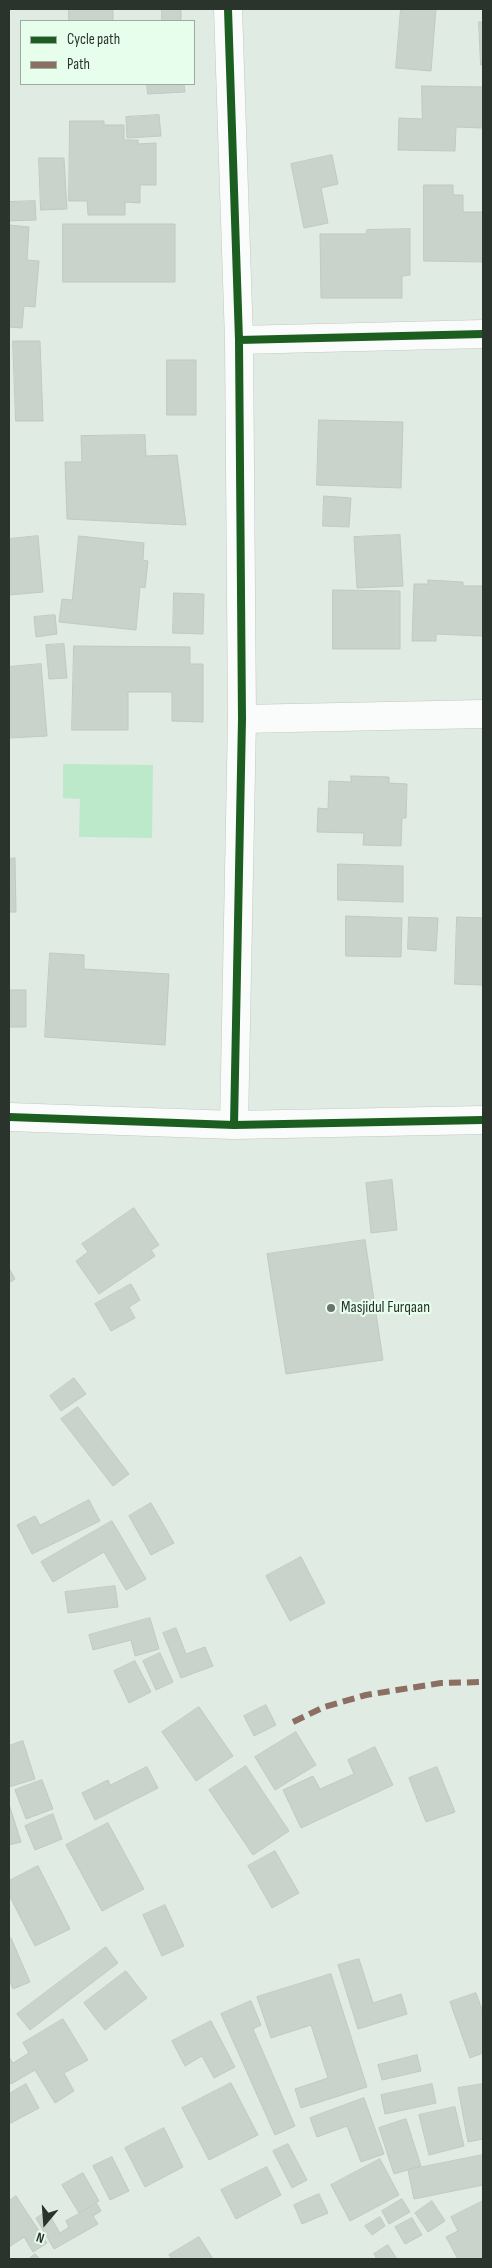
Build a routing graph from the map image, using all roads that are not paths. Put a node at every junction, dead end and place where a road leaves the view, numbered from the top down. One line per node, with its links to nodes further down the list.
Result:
1 (228, 9): 3 (street)
2 (483, 334): 3 (street)
3 (239, 340): 5 (street)
4 (483, 714): 5 (street)
5 (242, 718): 8 (street)
6 (9, 1117): 8 (street)
7 (483, 1120): 8 (street)
8 (234, 1125)

